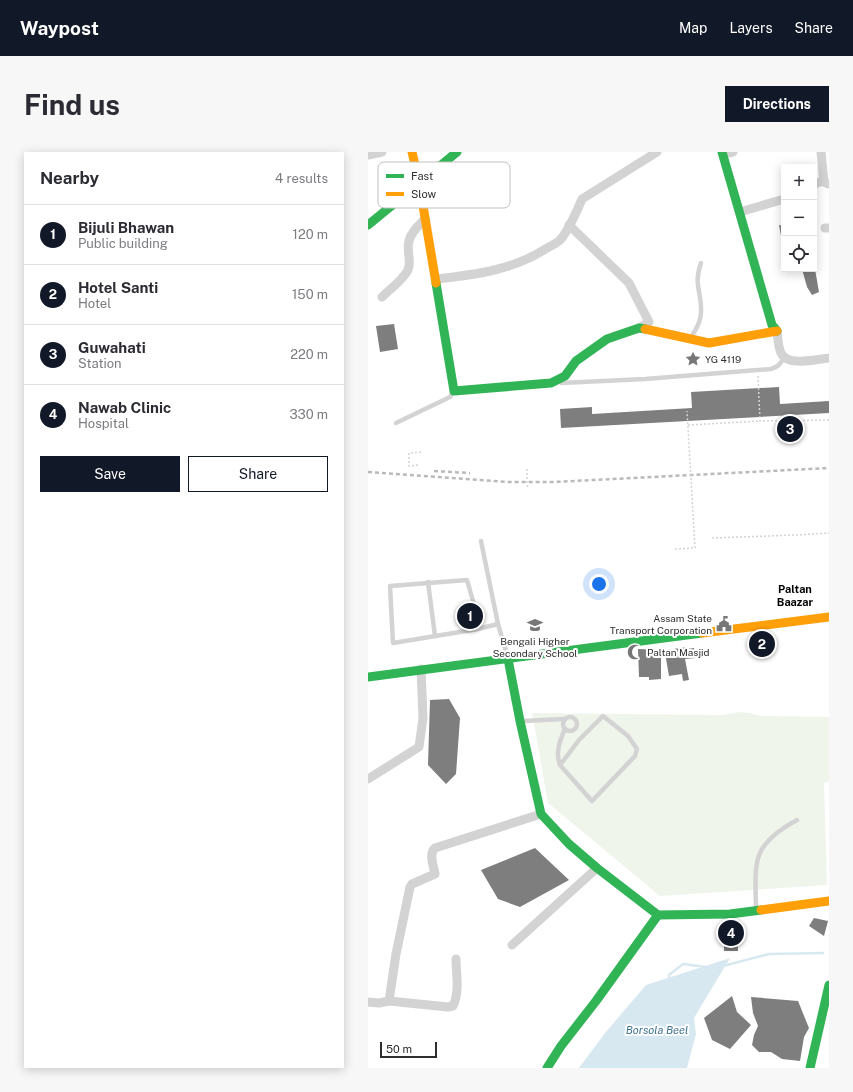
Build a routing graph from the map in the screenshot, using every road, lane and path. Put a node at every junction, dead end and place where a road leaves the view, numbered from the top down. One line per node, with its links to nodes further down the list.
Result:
1 (382, 152): 7 (street)
2 (412, 152): 8 (main road)
3 (457, 152): 9 (main road)
4 (657, 152): 18 (street)
5 (728, 152): 15 (main road)
6 (821, 152): 11 (street)
7 (368, 155)
8 (414, 162)
9 (444, 162)
10 (817, 182): 11 (street)
11 (827, 184)
12 (781, 200): 15 (street)
13 (388, 208): 17 (main road)
14 (423, 208): 16 (main road)
15 (743, 211): 23 (main road)
16 (425, 219): 20 (main road); 21 (street)
17 (368, 225)
18 (569, 225): 20 (street); 22 (street)
19 (700, 263): 24 (lane)
20 (436, 279): 29 (main road)
21 (382, 297)
22 (639, 328): 24 (main road); 28 (main road)
23 (777, 331): 24 (main road); 25 (street)
24 (690, 339)
25 (784, 358): 26 (street); 27 (lane)
26 (829, 358)
27 (757, 371): 28 (lane); 32 (path)
28 (551, 383): 29 (main road)
29 (454, 391): 33 (lane)
30 (688, 411): 34 (path, bridge)
31 (829, 420): 32 (path)
32 (760, 421): 34 (path)
33 (396, 423)
34 (688, 425): 42 (path, bridge)
35 (423, 452): 36 (path)
36 (418, 465)
37 (526, 469): 38 (path)
38 (528, 487)
39 (829, 533): 40 (path)
40 (712, 538)
41 (480, 541): 45 (lane)
42 (675, 549)
43 (428, 582): 46 (lane); 47 (lane); 47 (lane)
44 (829, 618): 48 (main road)
45 (498, 624): 46 (lane); 48 (lane)
46 (478, 629): 47 (lane)
47 (435, 636)
48 (508, 659): 49 (main road); 52 (main road)
49 (421, 669): 50 (main road); 55 (street)
50 (368, 676)
51 (564, 719): 52 (lane); 53 (lane); 53 (lane)
52 (520, 721): 56 (main road)
53 (565, 729): 54 (lane)
54 (560, 765): 54 (lane)
55 (368, 779)
56 (541, 814): 58 (main road); 65 (street)
57 (797, 820): 60 (lane)
58 (597, 868): 61 (main road); 62 (street)
59 (829, 901): 60 (main road)
60 (756, 911): 61 (main road)
61 (658, 915): 67 (main road)
62 (512, 945)
63 (456, 959): 65 (street)
64 (829, 986): 68 (main road)
65 (389, 1001): 66 (street)
66 (368, 1002)
67 (547, 1068)
68 (810, 1068)

